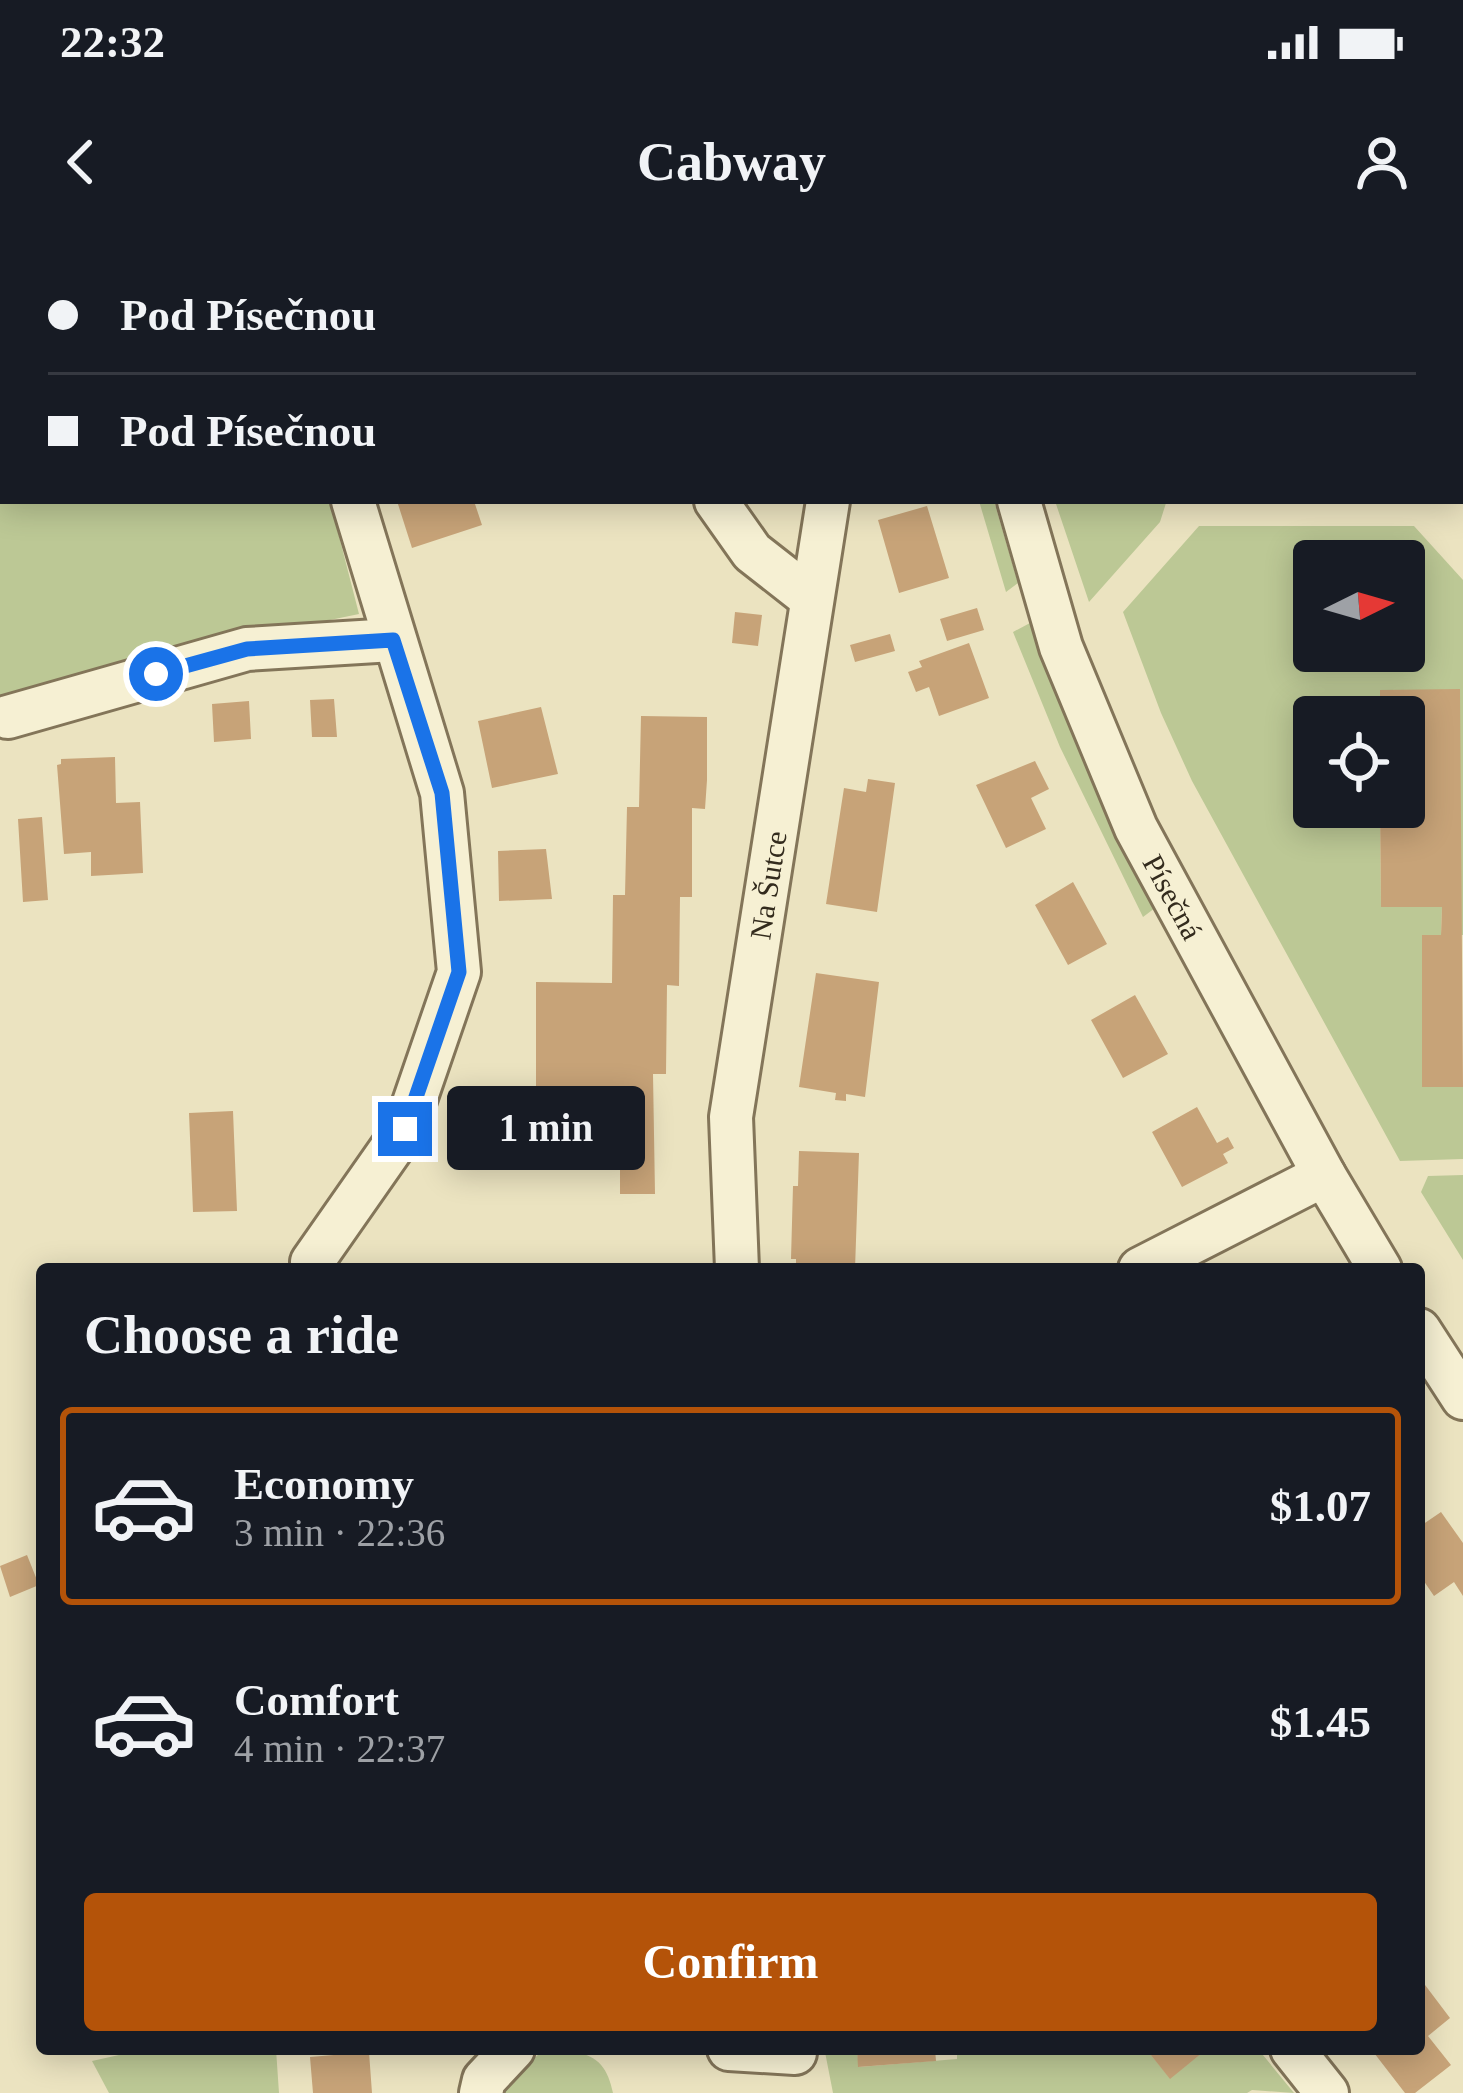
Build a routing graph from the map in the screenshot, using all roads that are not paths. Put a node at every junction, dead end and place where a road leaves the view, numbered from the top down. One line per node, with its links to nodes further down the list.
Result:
1 (354, 504): 6 (street)
2 (718, 504): 5 (street)
3 (828, 504): 5 (street, Na Šutce)
4 (1020, 504): 8 (street, Písečná)
5 (812, 599): 10 (street, Na Šutce)
6 (393, 640): 7 (street); 9 (street)
7 (8, 717)
8 (1324, 1175): 11 (street); 12 (street, Písečná)
9 (312, 1262)
10 (737, 1263)
11 (1152, 1263)
12 (1376, 1263)
13 (1425, 1339): 14 (street)
14 (1463, 1398)
15 (507, 2055): 19 (street)
16 (754, 2055): 18 (street)
17 (1297, 2055): 20 (street)
18 (797, 2065)
19 (481, 2093)
20 (1327, 2093)

